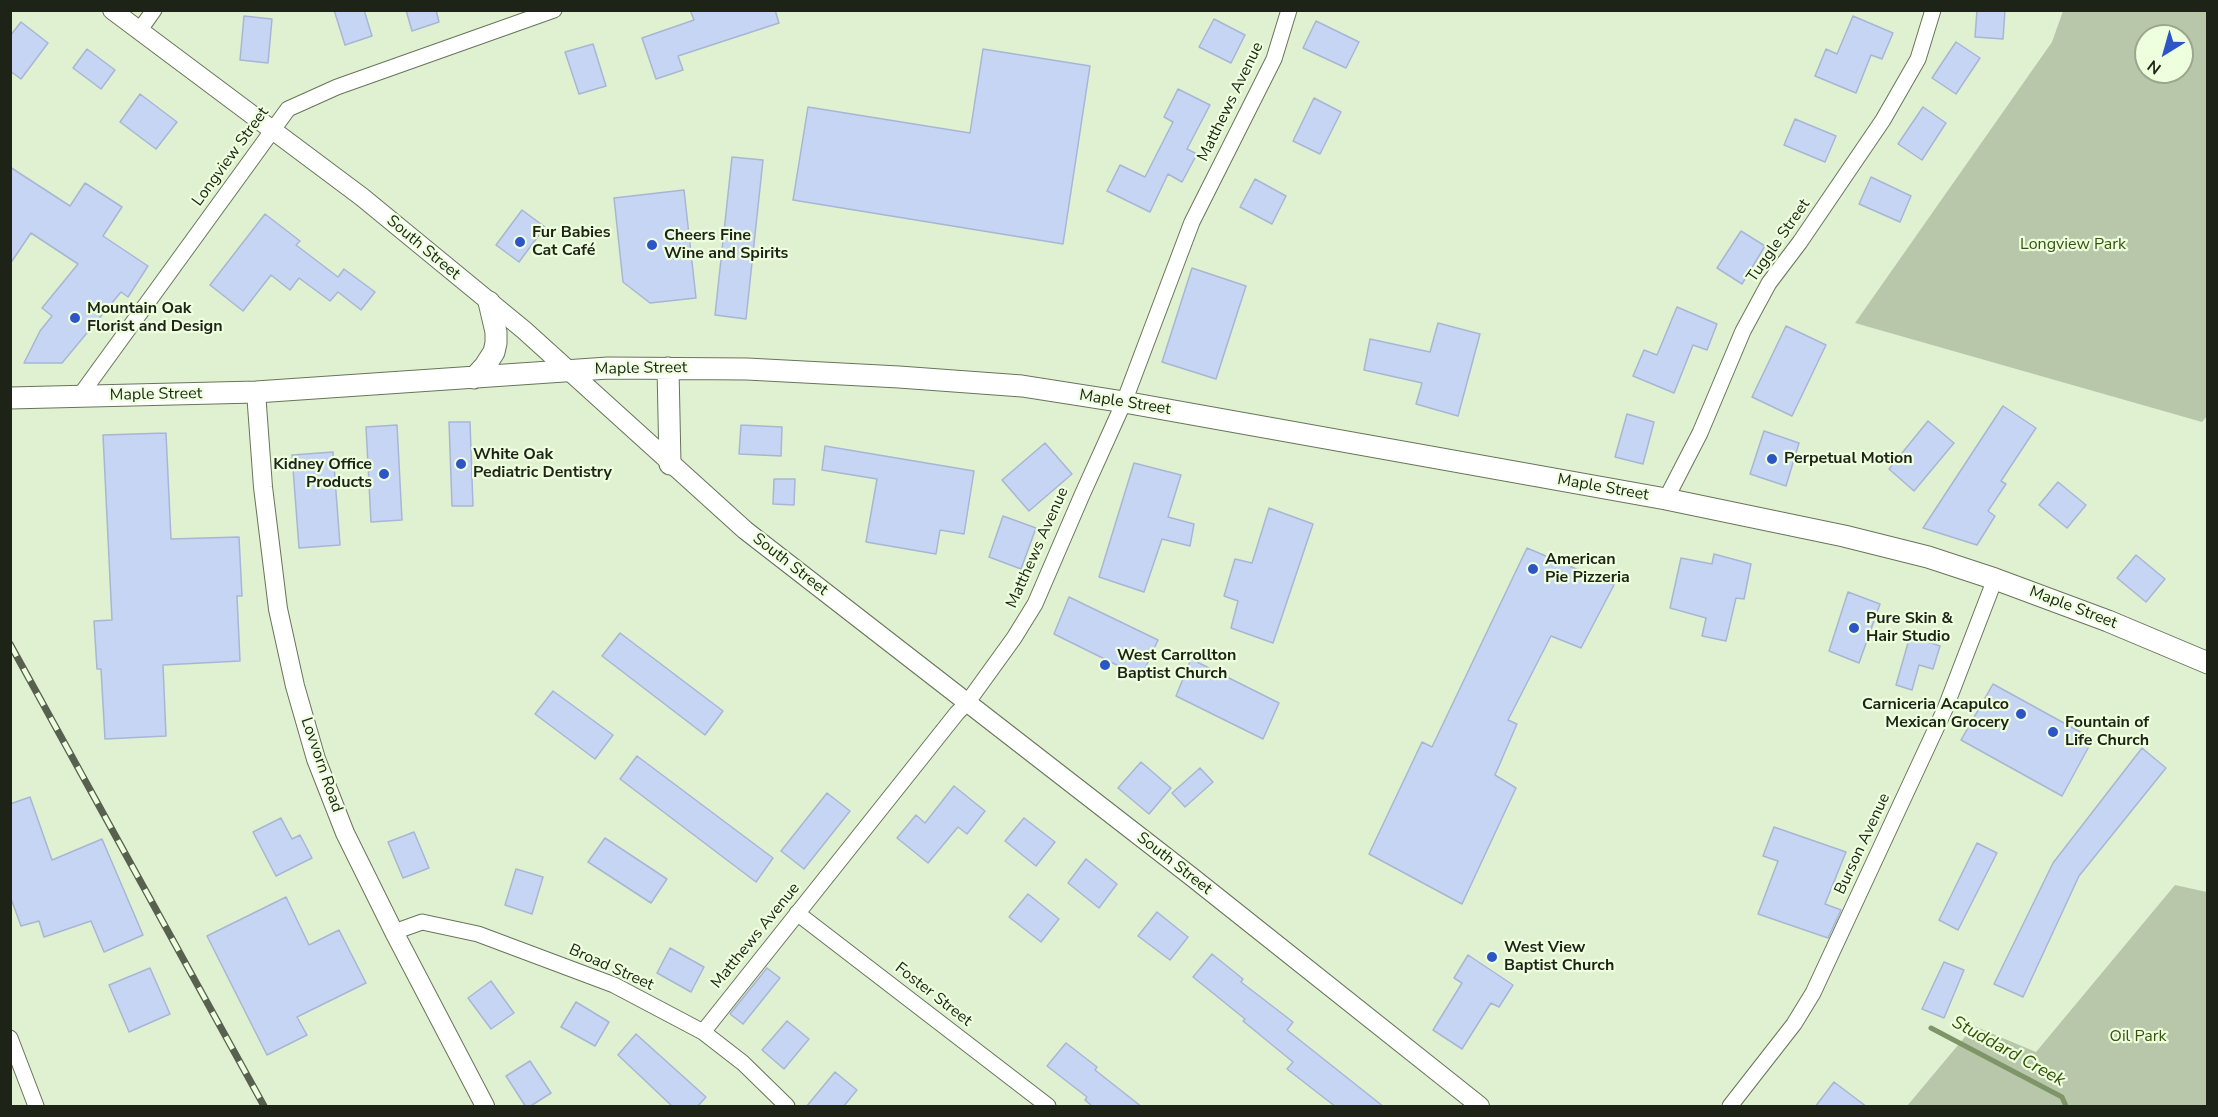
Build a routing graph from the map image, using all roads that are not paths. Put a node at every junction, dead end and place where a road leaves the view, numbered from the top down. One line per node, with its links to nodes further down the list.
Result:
1 (112, 10): 6 (street, South Street)
2 (154, 10): 6 (street)
3 (554, 10): 7 (street, Longview Street)
4 (1289, 10): 15 (street, Matthews Avenue)
5 (1933, 10): 17 (street, Tuggle Street)
6 (139, 31): 7 (street, South Street)
7 (272, 131): 8 (street, South Street); 13 (street, Longview Street)
8 (489, 302): 10 (street, South Street); 11 (main road)
9 (668, 368): 10 (main road, Maple Street); 15 (main road, Maple Street); 16 (main road)
10 (570, 371): 11 (main road, Maple Street); 16 (street, South Street)
11 (474, 378): 12 (main road, Maple Street)
12 (256, 392): 13 (main road, Maple Street); 22 (street, Lovvorn Road)
13 (79, 397): 14 (main road, Maple Street)
14 (10, 398)
15 (1124, 402): 17 (main road, Maple Street); 20 (street, Matthews Avenue)
16 (670, 464): 20 (street, South Street)
17 (1666, 499): 18 (main road, Maple Street)
18 (1995, 579): 19 (main road, Maple Street); 30 (street, Burson Avenue)
19 (2208, 663)
20 (967, 703): 21 (street, Matthews Avenue); 29 (street, South Street)
21 (797, 913): 23 (street, Matthews Avenue); 28 (street, Foster Street)
22 (394, 932): 23 (street, Broad Street); 26 (street, Lovvorn Road)
23 (703, 1032): 27 (street, Broad Street)
24 (10, 1038): 25 (street)
25 (36, 1107)
26 (485, 1107)
27 (787, 1107)
28 (1047, 1107)
29 (1480, 1107)
30 (1730, 1107)

